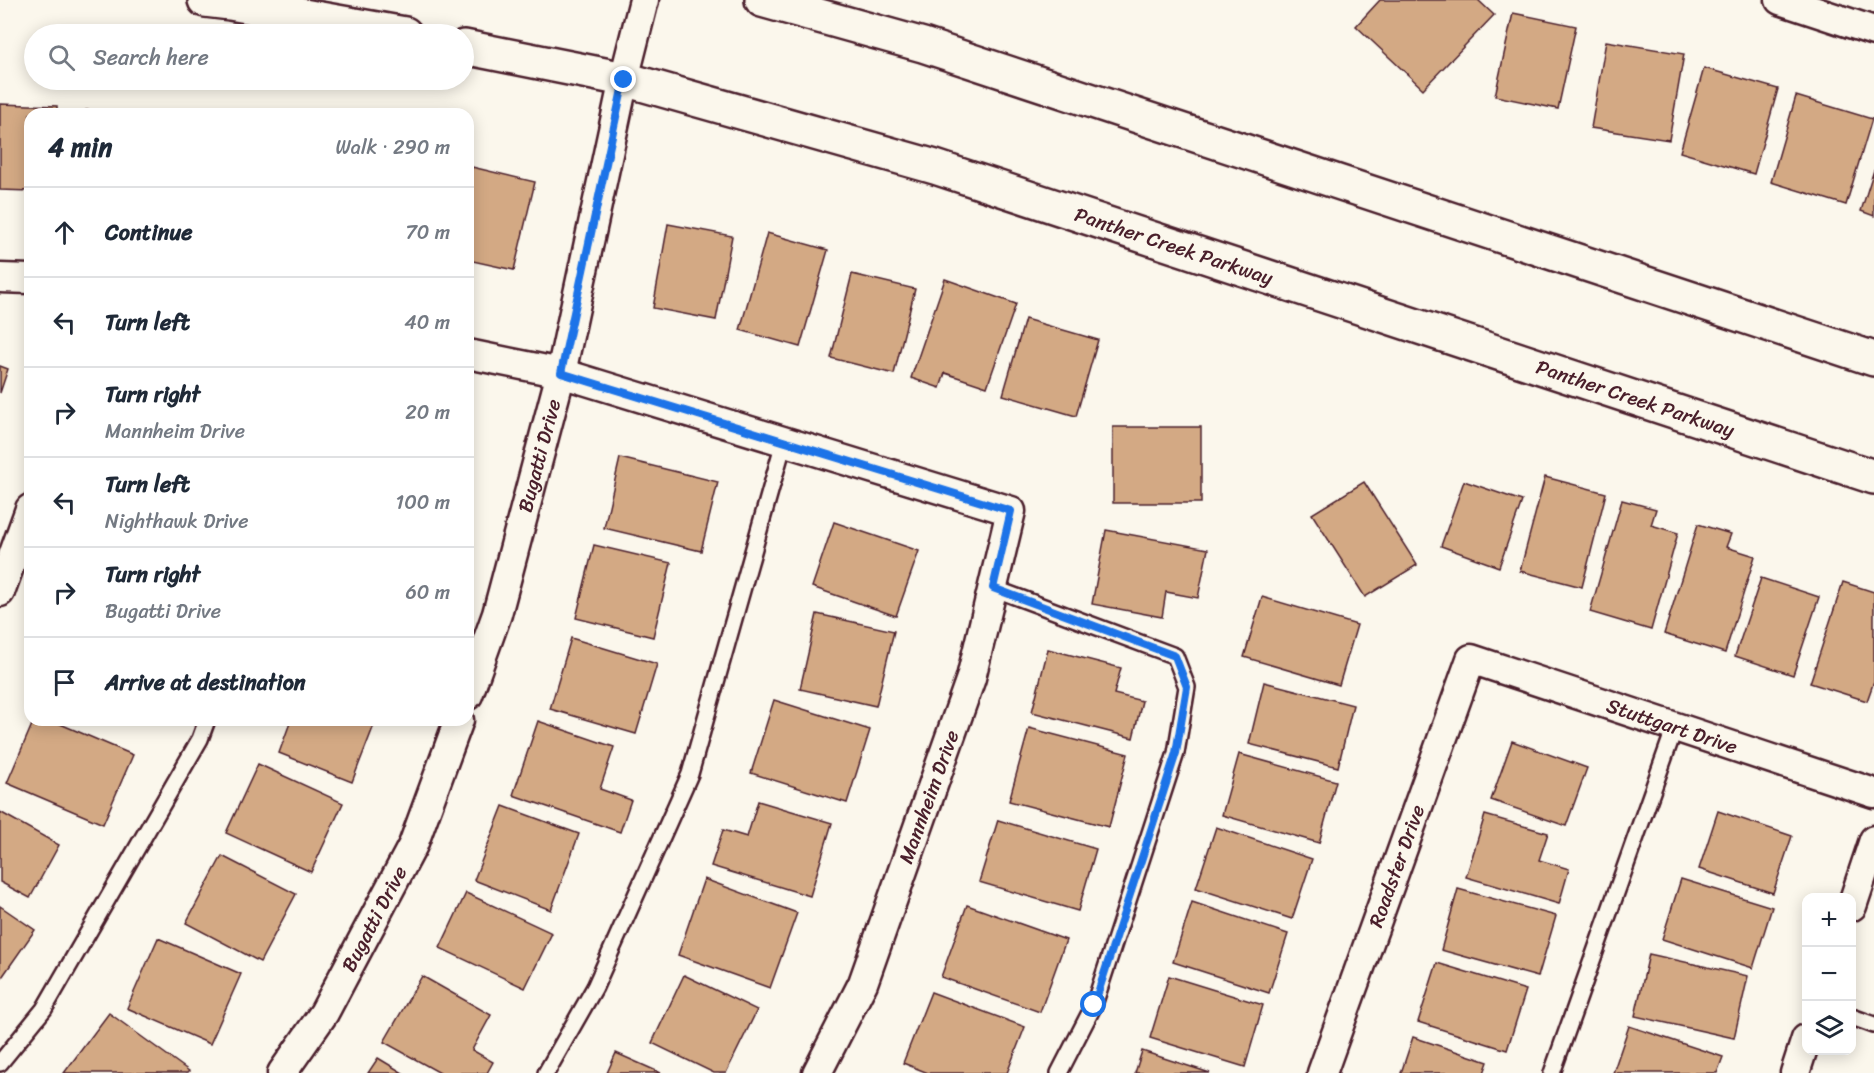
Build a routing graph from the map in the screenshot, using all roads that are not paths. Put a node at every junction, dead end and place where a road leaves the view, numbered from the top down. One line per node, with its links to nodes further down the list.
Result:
1 (204, 0): 5 (main road)
2 (644, 0): 8 (street, Bugatti Drive)
3 (762, 0): 12 (main road)
4 (1780, 0): 6 (street)
5 (349, 24)
6 (1874, 31)
7 (474, 49): 8 (main road, Panther Creek Parkway)
8 (624, 80): 13 (street, Bugatti Drive); 15 (main road, Panther Creek Parkway)
9 (0, 278): 10 (street)
10 (24, 279)
11 (474, 355): 13 (street)
12 (1874, 359)
13 (561, 373): 14 (street); 20 (street, Bugatti Drive)
14 (784, 442): 17 (street, Mannheim Drive); 32 (lane)
15 (1874, 477)
16 (24, 526): 18 (street)
17 (993, 588): 33 (street, Mannheim Drive); 34 (lane)
18 (0, 592)
19 (1471, 659): 23 (street, Stuttgart Drive); 35 (street, Roadster Drive)
20 (474, 678)
21 (205, 726): 30 (lane)
22 (457, 726): 31 (street, Bugatti Drive)
23 (1675, 727): 24 (street, Stuttgart Drive); 36 (lane)
24 (1874, 793)
25 (1874, 840): 26 (street)
26 (1856, 893)
27 (1856, 1019): 28 (lane)
28 (1874, 1025)
29 (1802, 1052): 37 (street)
30 (0, 1063)
31 (282, 1073)
32 (546, 1073)
33 (817, 1073)
34 (1059, 1073)
35 (1322, 1073)
36 (1552, 1073)
37 (1795, 1073)

